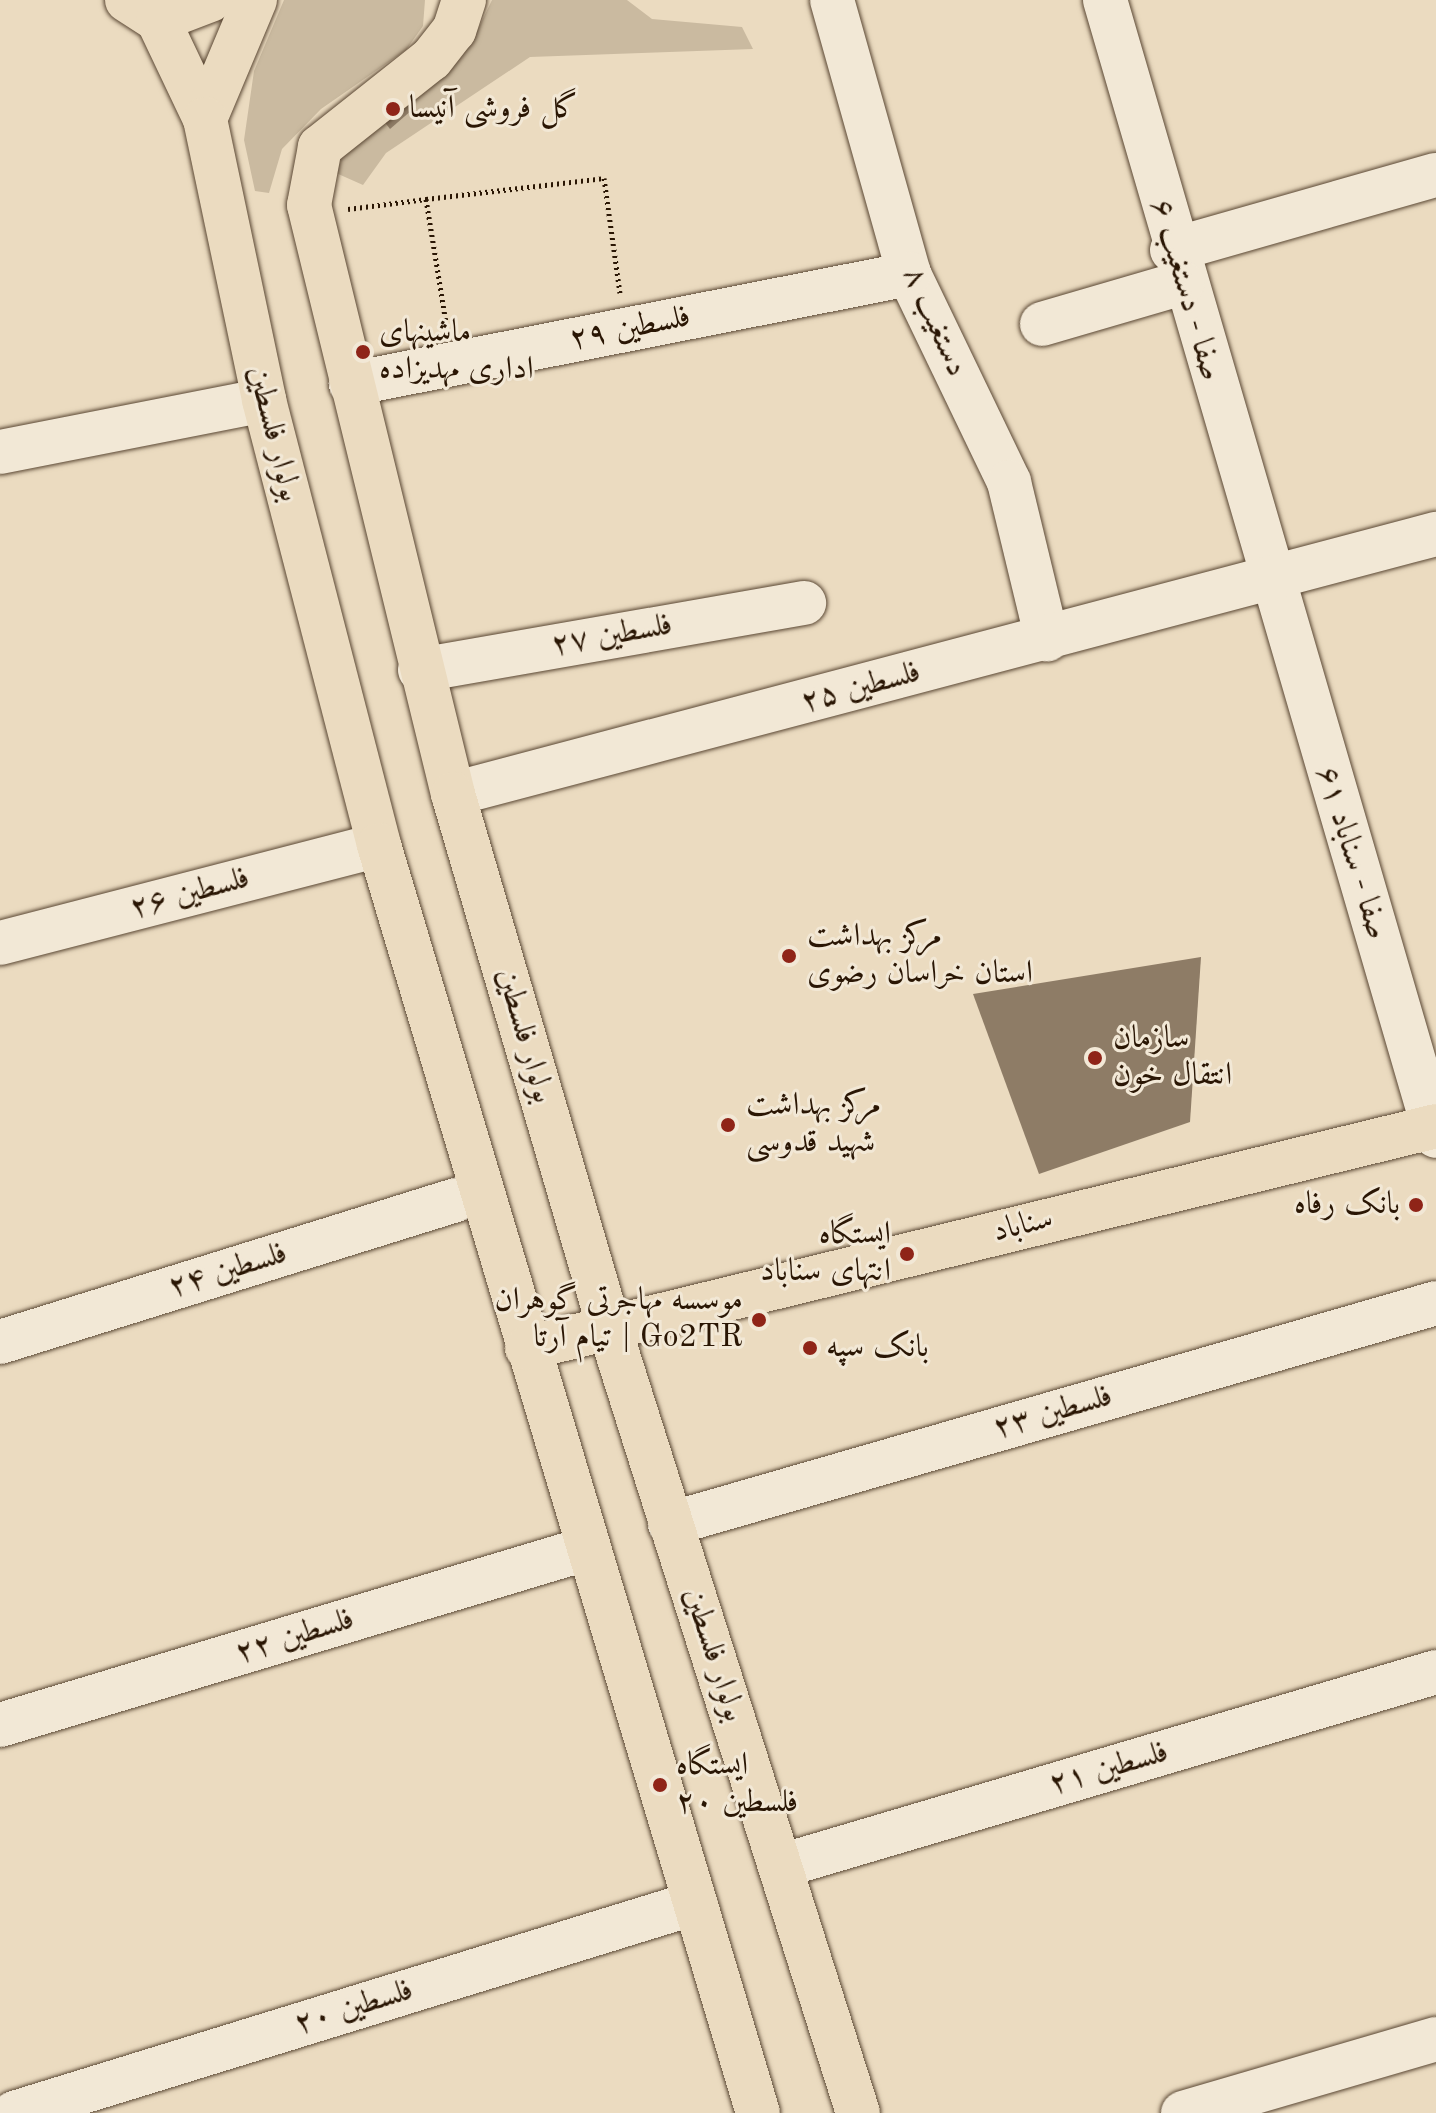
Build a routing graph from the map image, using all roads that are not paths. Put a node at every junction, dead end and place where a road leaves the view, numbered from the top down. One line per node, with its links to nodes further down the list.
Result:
1 (210, 0): 6 (main road)
2 (255, 0): 7 (main road)
3 (464, 0): 12 (main road, بولوار فلسطین)
4 (832, 0): 10 (street, دستغیب ۸)
5 (1105, 0): 9 (street, صفا - دستغیب ۶)
6 (143, 10): 7 (main road, بولوار فلسطین)
7 (205, 119): 13 (main road, بولوار فلسطین)
8 (1436, 175): 9 (street)
9 (1177, 266): 11 (street); 16 (street, صفا - دستغیب ۶)
10 (909, 274): 12 (street, فلسطین ۲۹); 18 (street, دستغیب ۸)
11 (1042, 324)
12 (351, 384): 19 (main road, بولوار فلسطین)
13 (264, 400): 14 (street); 21 (main road, بولوار فلسطین)
14 (0, 452)
15 (1436, 534): 16 (street, فلسطین ۲۵)
16 (1268, 579): 18 (street, فلسطین ۲۵); 23 (street, صفا - سناباد ۶۱)
17 (804, 603): 19 (street, فلسطین ۲۷)
18 (1047, 639): 20 (street, فلسطین ۲۵)
19 (420, 670): 20 (main road, بولوار فلسطین)
20 (453, 794): 26 (main road, بولوار فلسطین)
21 (379, 845): 22 (street, فلسطین ۲۶); 28 (main road, بولوار فلسطین)
22 (0, 943)
23 (1435, 1129): 26 (main road, سناباد)
24 (456, 1200): 27 (street, فلسطین ۲۴)
25 (1436, 1303): 29 (street, فلسطین ۲۳)
26 (609, 1327): 28 (main road, سناباد); 29 (main road, بولوار فلسطین)
27 (0, 1342)
28 (527, 1348): 30 (main road, بولوار فلسطین)
29 (670, 1524): 33 (main road, بولوار فلسطین)
30 (589, 1548): 32 (street, فلسطین ۲۲); 34 (main road, بولوار فلسطین)
31 (1436, 1672): 33 (street, فلسطین ۲۱)
32 (0, 1725)
33 (781, 1866): 38 (main road, بولوار فلسطین)
34 (695, 1903): 36 (street, فلسطین ۲۰); 37 (main road, بولوار فلسطین)
35 (1436, 2039): 39 (street)
36 (14, 2113)
37 (758, 2113)
38 (858, 2113)
39 (1183, 2113)

